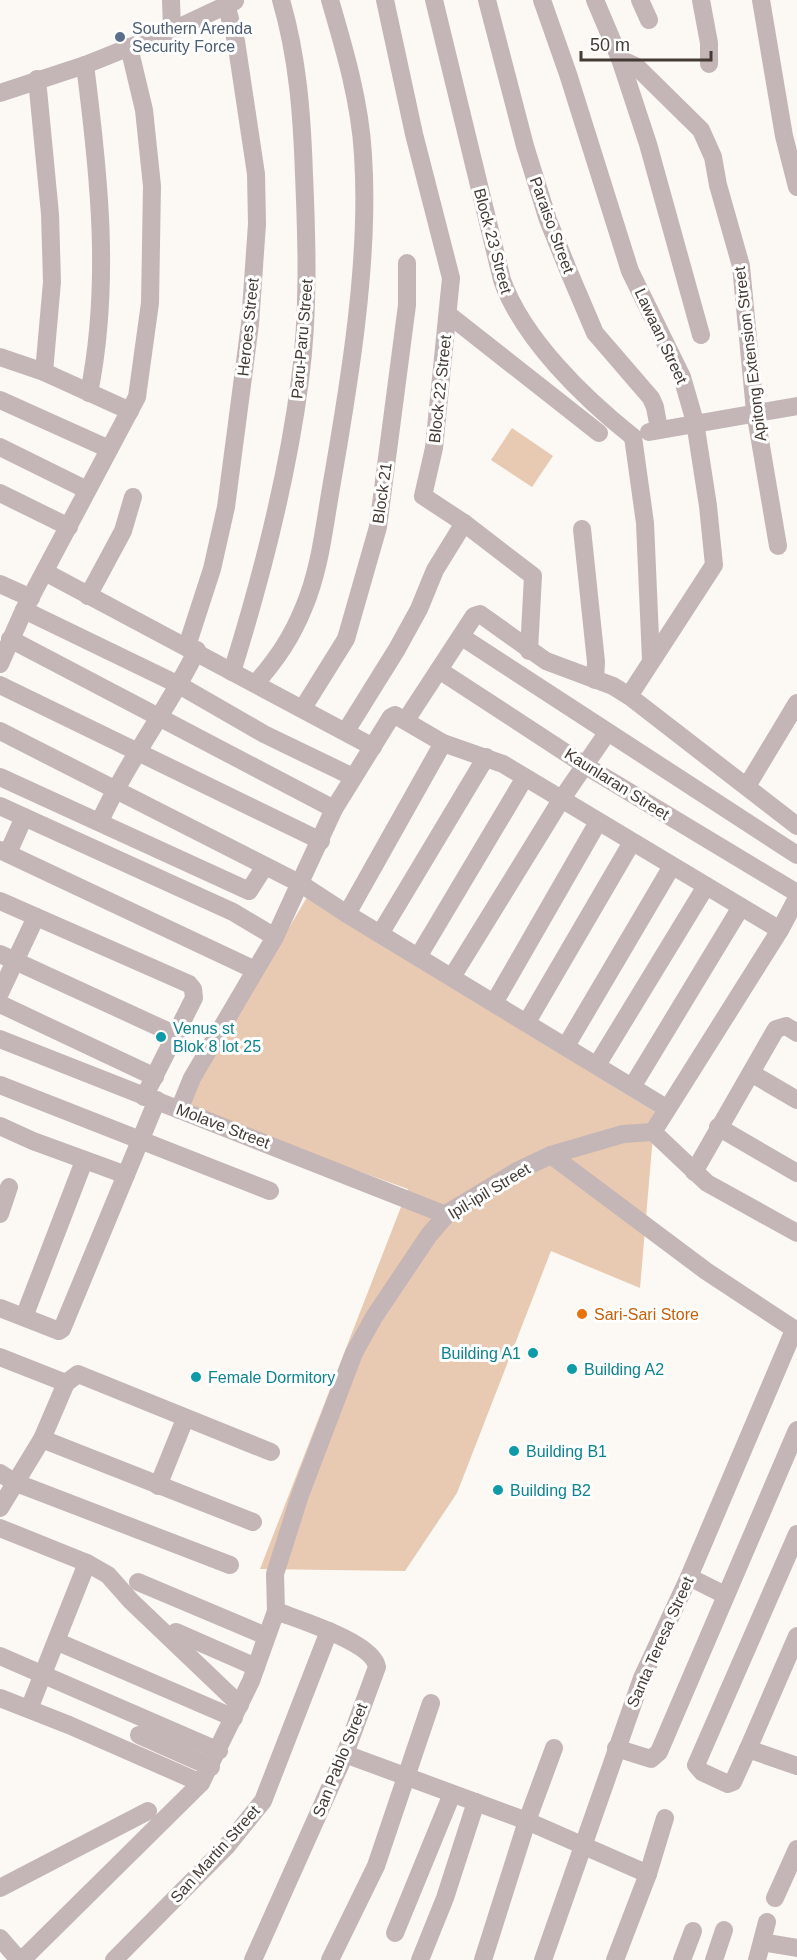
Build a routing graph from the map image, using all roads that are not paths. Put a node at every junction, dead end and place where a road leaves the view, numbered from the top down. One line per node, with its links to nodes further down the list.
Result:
1 (171, 0): 14 (street)
2 (281, 0): 56 (street, Paru-Paru Street)
3 (330, 0): 58 (street)
4 (385, 0): 23 (street, Block 22 Street)
5 (434, 0): 35 (street, Block 23 Street)
6 (487, 0): 33 (street, Paraiso Street)
7 (542, 0): 32 (street, Lawaan Street)
8 (595, 0): 16 (street)
9 (640, 0): 13 (street)
10 (701, 0): 17 (street)
11 (761, 0): 21 (street)
12 (231, 2): 14 (street); 51 (street, Heroes Street)
13 (649, 20)
14 (172, 30): 15 (street)
15 (129, 47): 18 (street); 30 (street)
16 (620, 59): 24 (street); 31 (street, Apitong Extension Street)
17 (709, 64)
18 (85, 65): 19 (street); 27 (street)
19 (37, 79): 20 (street); 26 (street)
20 (0, 93)
21 (797, 187)
22 (407, 263): 63 (street, Block 21)
23 (449, 315): 34 (street); 41 (street, Block 22 Street)
24 (701, 335)
25 (0, 357): 26 (street)
26 (44, 372): 27 (street)
27 (89, 393): 30 (street)
28 (0, 400): 37 (street)
29 (797, 406): 31 (street)
30 (130, 411): 37 (street)
31 (755, 411): 32 (street); 44 (street, Apitong Extension Street)
32 (695, 422): 33 (street); 53 (street, Lawaan Street)
33 (659, 429): 35 (street)
34 (599, 433)
35 (633, 437): 53 (street)
36 (0, 447): 38 (street)
37 (110, 449): 38 (street)
38 (87, 489): 42 (street)
39 (0, 493): 42 (street)
40 (133, 497): 47 (street)
41 (464, 523): 52 (street); 67 (street)
42 (69, 527): 45 (street)
43 (582, 529): 57 (street)
44 (778, 546)
45 (45, 572): 47 (street); 48 (street)
46 (0, 584): 48 (street)
47 (88, 596): 51 (street)
48 (28, 604): 49 (street); 60 (street)
49 (7, 634): 54 (street); 64 (street)
50 (462, 637): 52 (street); 55 (street); 68 (street)
51 (192, 648): 56 (street); 60 (street, Heroes Street)
52 (530, 651): 57 (street)
53 (651, 660): 61 (street, Lawaan Street)
54 (0, 664)
55 (439, 670): 65 (street); 73 (street, Kaunlaran Street)
56 (232, 672): 58 (street)
57 (595, 680): 61 (street)
58 (256, 683): 63 (street)
59 (0, 685): 71 (street)
60 (179, 686): 64 (street, Heroes Street); 75 (street)
61 (629, 696): 77 (street)
62 (797, 703): 77 (street)
63 (303, 708): 67 (street)
64 (160, 718): 71 (street, Heroes Street); 81 (street)
65 (406, 720): 69 (street); 70 (street)
66 (0, 731): 78 (street)
67 (346, 731): 70 (street)
68 (607, 733): 73 (street); 89 (street)
69 (443, 744): 72 (street); 97 (street)
70 (373, 747): 75 (street)
71 (140, 752): 78 (street, Heroes Street); 86 (street)
72 (486, 758): 76 (street); 100 (street)
73 (586, 765): 79 (street); 94 (street, Kaunlaran Street)
74 (0, 777): 84 (street)
75 (353, 777): 81 (street)
76 (524, 779): 79 (street); 102 (street)
77 (747, 786): 82 (street)
78 (114, 789): 84 (street, Heroes Street); 90 (street)
79 (561, 800): 85 (street); 105 (street)
80 (0, 806): 83 (street)
81 (334, 809): 86 (street)
82 (794, 816)
83 (24, 818): 88 (street); 101 (street)
84 (100, 821): 90 (street)
85 (598, 822): 87 (street); 107 (street)
86 (321, 841): 92 (street)
87 (632, 842): 91 (street); 109 (street)
88 (4, 851): 104 (street)
89 (797, 855)
90 (265, 866): 92 (street)
91 (672, 866): 93 (street); 113 (street)
92 (301, 884): 97 (street); 101 (street)
93 (706, 886): 96 (street); 114 (street)
94 (797, 896): 99 (street)
95 (0, 901): 98 (street)
96 (741, 907): 99 (street); 118 (street)
97 (347, 914): 100 (street)
98 (36, 917): 103 (street); 111 (street)
99 (780, 930): 121 (street)
100 (380, 934): 102 (street)
101 (275, 937): 104 (street)
102 (418, 957): 105 (street)
103 (7, 958): 106 (street); 111 (street)
104 (255, 970): 122 (street)
105 (452, 977): 107 (street)
106 (0, 993)
107 (494, 1003): 109 (street)
108 (0, 1004): 116 (street)
109 (527, 1023): 113 (street)
110 (797, 1033): 115 (street)
111 (176, 1035): 116 (street)
112 (0, 1039): 119 (street, Molave Street)
113 (566, 1046): 114 (street)
114 (597, 1065): 118 (street)
115 (751, 1073): 120 (street); 124 (street)
116 (155, 1077): 119 (street)
117 (0, 1085): 126 (street)
118 (632, 1087): 121 (street)
119 (150, 1098): 122 (street, Molave Street); 126 (street)
120 (797, 1100)
121 (666, 1108): 125 (street)
122 (179, 1110): 137 (street, Molave Street)
123 (0, 1126): 129 (street)
124 (718, 1127): 130 (street); 131 (street)
125 (652, 1132): 127 (street, Ipil-ipil Street); 130 (street)
126 (141, 1141): 132 (street); 135 (street)
127 (583, 1146): 128 (street, Ipil-ipil Street); 133 (street)
128 (551, 1155): 133 (street); 137 (street, Ipil-ipil Street)
129 (84, 1161): 132 (street); 140 (street)
130 (694, 1172): 138 (street)
131 (797, 1173)
132 (126, 1175): 140 (street)
133 (581, 1180): 141 (street)
134 (9, 1187): 136 (street)
135 (270, 1191)
136 (0, 1214)
137 (446, 1215): 159 (street, Ipil-ipil Street)
138 (797, 1233)
139 (0, 1308): 140 (street)
140 (24, 1317)
141 (795, 1331): 156 (street, Santa Teresa Street)
142 (0, 1357): 143 (street)
143 (66, 1383): 144 (street); 146 (street)
144 (185, 1419): 147 (street); 149 (street)
145 (797, 1431): 158 (street)
146 (42, 1439): 148 (street); 149 (street)
147 (271, 1452)
148 (7, 1478): 150 (street); 155 (street)
149 (158, 1486): 151 (street)
150 (0, 1508)
151 (253, 1522)
152 (0, 1528): 154 (street)
153 (797, 1534): 175 (street)
154 (87, 1563): 164 (street); 171 (street)
155 (230, 1565)
156 (689, 1577): 158 (street); 173 (street, Santa Teresa Street)
157 (138, 1582): 162 (street)
158 (725, 1595): 173 (street)
159 (276, 1611): 160 (street, San Pablo Street); 162 (street)
160 (329, 1631): 176 (street, San Pablo Street); 199 (street, San Martin Street)
161 (176, 1632): 166 (street)
162 (266, 1636): 166 (street)
163 (797, 1636): 175 (street)
164 (58, 1642): 167 (street); 171 (street)
165 (0, 1656): 167 (street)
166 (256, 1667): 171 (street)
167 (44, 1674): 170 (street); 178 (street)
168 (0, 1698): 170 (street)
169 (431, 1703): 179 (street)
170 (29, 1709): 178 (street)
171 (237, 1711): 178 (street)
172 (139, 1735): 178 (street)
173 (616, 1748): 185 (street, Santa Teresa Street)
174 (554, 1749): 184 (street)
175 (748, 1749): 177 (street)
176 (345, 1754): 179 (street); 200 (street, San Pablo Street)
177 (797, 1766)
178 (210, 1767): 198 (street)
179 (405, 1777): 180 (street); 201 (street)
180 (452, 1794): 181 (street); 194 (street)
181 (476, 1802): 184 (street); 202 (street)
182 (148, 1811): 189 (street)
183 (665, 1818): 187 (street)
184 (527, 1821): 185 (street); 203 (street)
185 (585, 1845): 187 (street); 204 (street, Santa Teresa Street)
186 (797, 1849): 188 (street)
187 (648, 1874): 205 (street)
188 (790, 1879): 190 (street)
189 (0, 1888)
190 (775, 1898)
191 (767, 1922): 196 (street)
192 (724, 1930): 207 (street)
193 (693, 1931): 206 (street)
194 (395, 1933)
195 (0, 1938): 198 (street)
196 (762, 1942): 197 (street); 208 (street)
197 (797, 1948)
198 (21, 1960)
199 (114, 1960)
200 (253, 1960)
201 (330, 1960)
202 (420, 1960)
203 (483, 1960)
204 (543, 1960)
205 (615, 1960)
206 (682, 1960)
207 (714, 1960)
208 (757, 1960)

